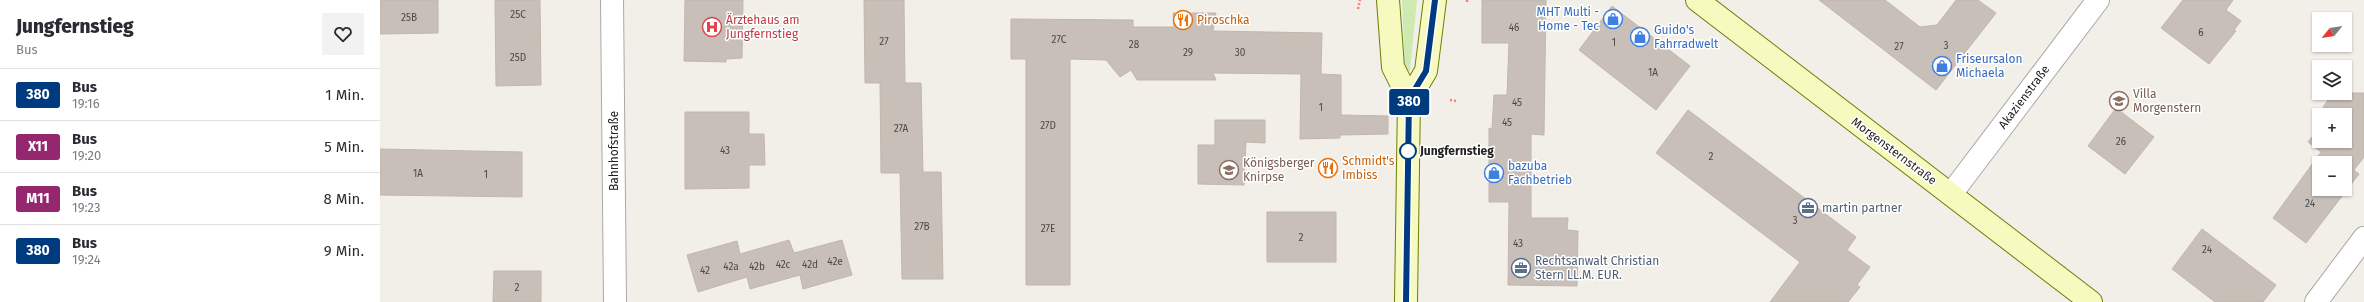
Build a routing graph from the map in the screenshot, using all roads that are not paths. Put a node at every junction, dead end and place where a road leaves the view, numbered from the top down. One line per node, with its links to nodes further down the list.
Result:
1 (612, 0): 9 (street, Bahnhofstraße)
2 (1388, 0): 6 (main road)
3 (1435, 0): 6 (main road)
4 (1697, 0): 7 (main road, Morgensternstraße)
5 (2098, 0): 7 (street, Akazienstraße)
6 (1409, 99): 10 (main road)
7 (1951, 194): 11 (main road, Morgensternstraße)
8 (2364, 238): 12 (street)
9 (615, 302)
10 (1406, 302)
11 (2092, 302)
12 (2316, 302)

